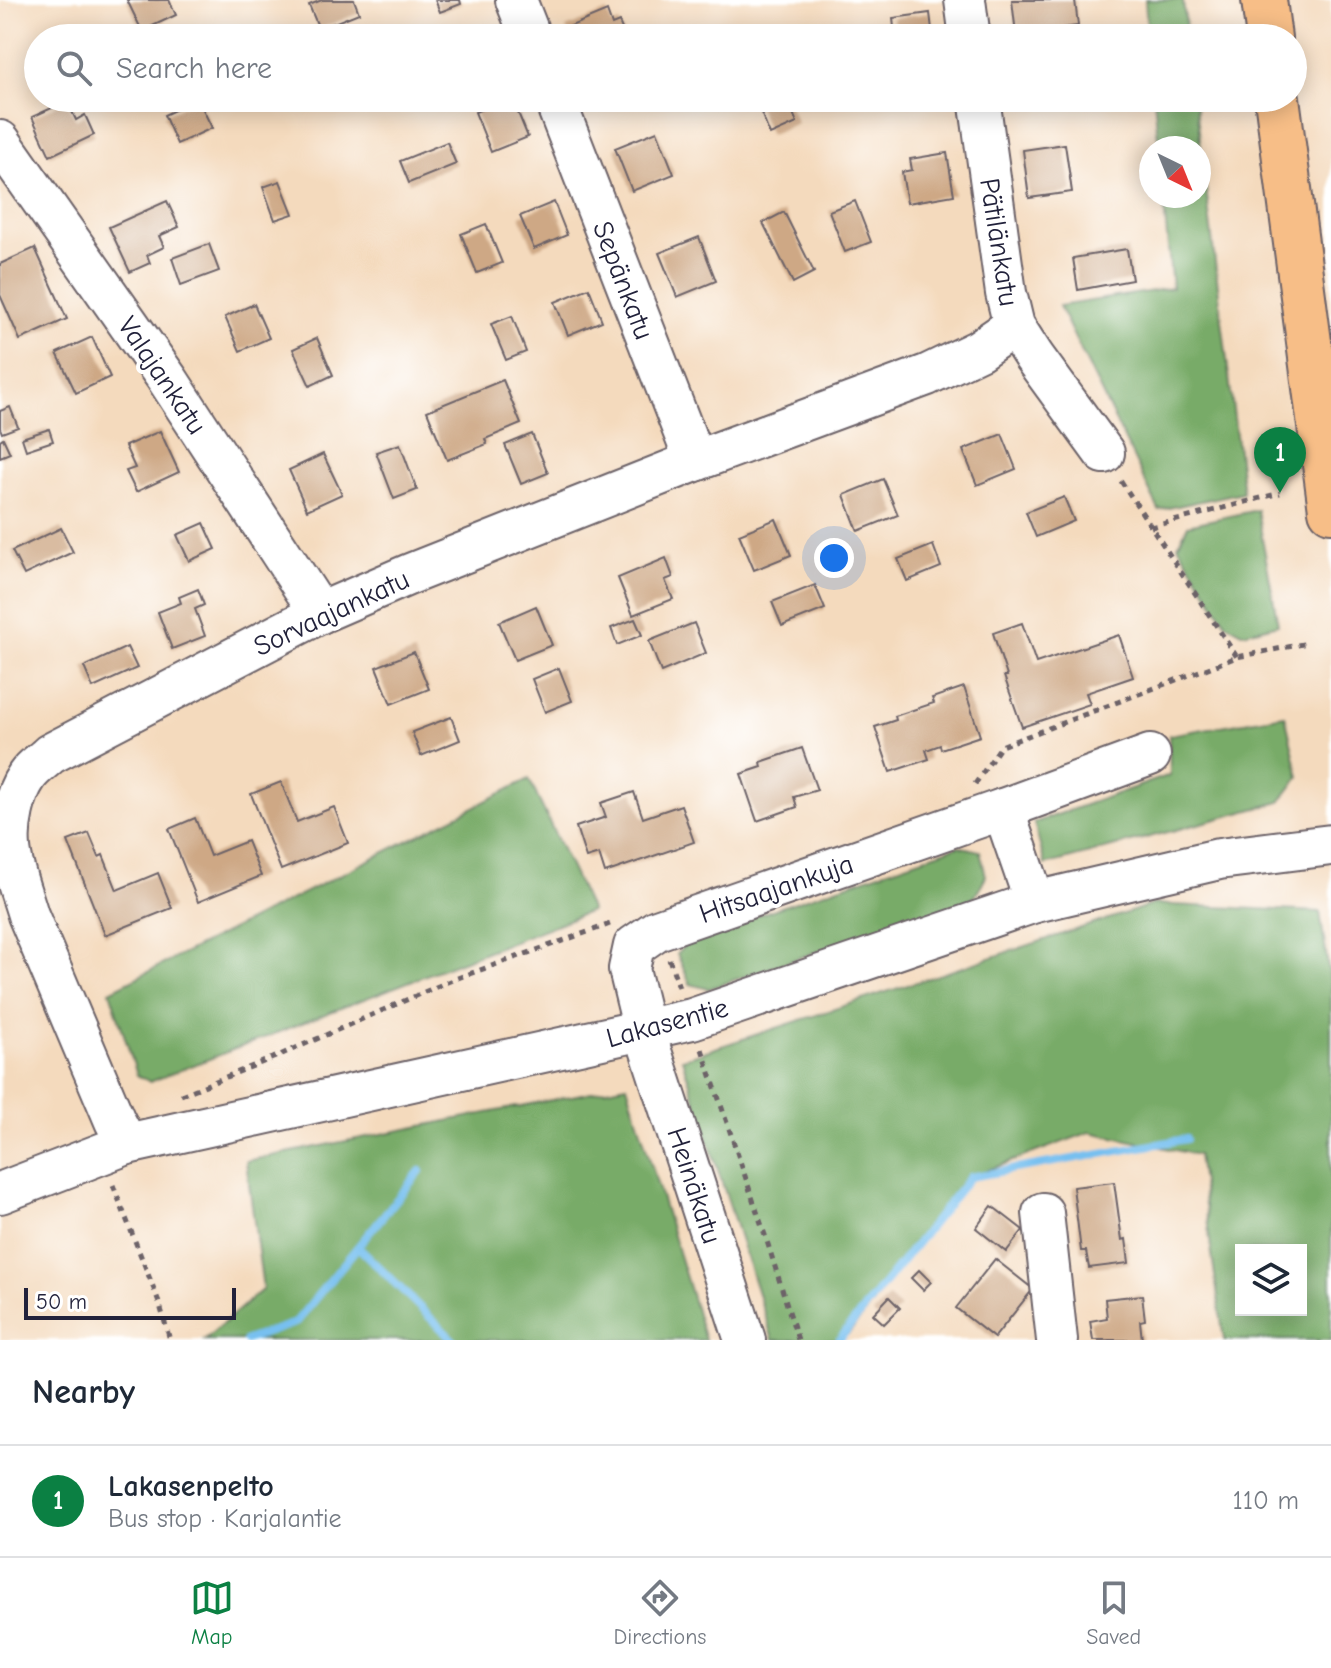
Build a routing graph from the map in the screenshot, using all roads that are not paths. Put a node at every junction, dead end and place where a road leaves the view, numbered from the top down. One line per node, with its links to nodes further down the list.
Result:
1 (516, 0): 4 (street)
2 (965, 0): 5 (street)
3 (1264, 0): 6 (main road)
4 (525, 24)
5 (968, 24)
6 (1267, 24)
7 (559, 112): 13 (street, Sepänkatu)
8 (981, 112): 11 (street, Pätilänkatu)
9 (1279, 112): 14 (main road)
10 (0, 141): 15 (street, Valajankatu)
11 (1014, 326): 12 (street, Pätilänkatu); 13 (street, Sorvaajankatu)
12 (1104, 453)
13 (695, 461): 15 (street, Sorvaajankatu)
14 (1331, 510)
15 (320, 613): 21 (street, Sorvaajankatu)
16 (1150, 755): 17 (street, Hitsaajankuja)
17 (1003, 809): 19 (street); 20 (street, Hitsaajankuja)
18 (1331, 845): 19 (street, Lakasentie)
19 (1035, 902): 20 (street, Lakasentie)
20 (644, 1030): 21 (street, Lakasentie); 24 (street, Heinäkatu)
21 (114, 1149): 22 (street, Lakasentie)
22 (0, 1193)
23 (1043, 1213): 25 (street)
24 (745, 1340)
25 (1057, 1340)

